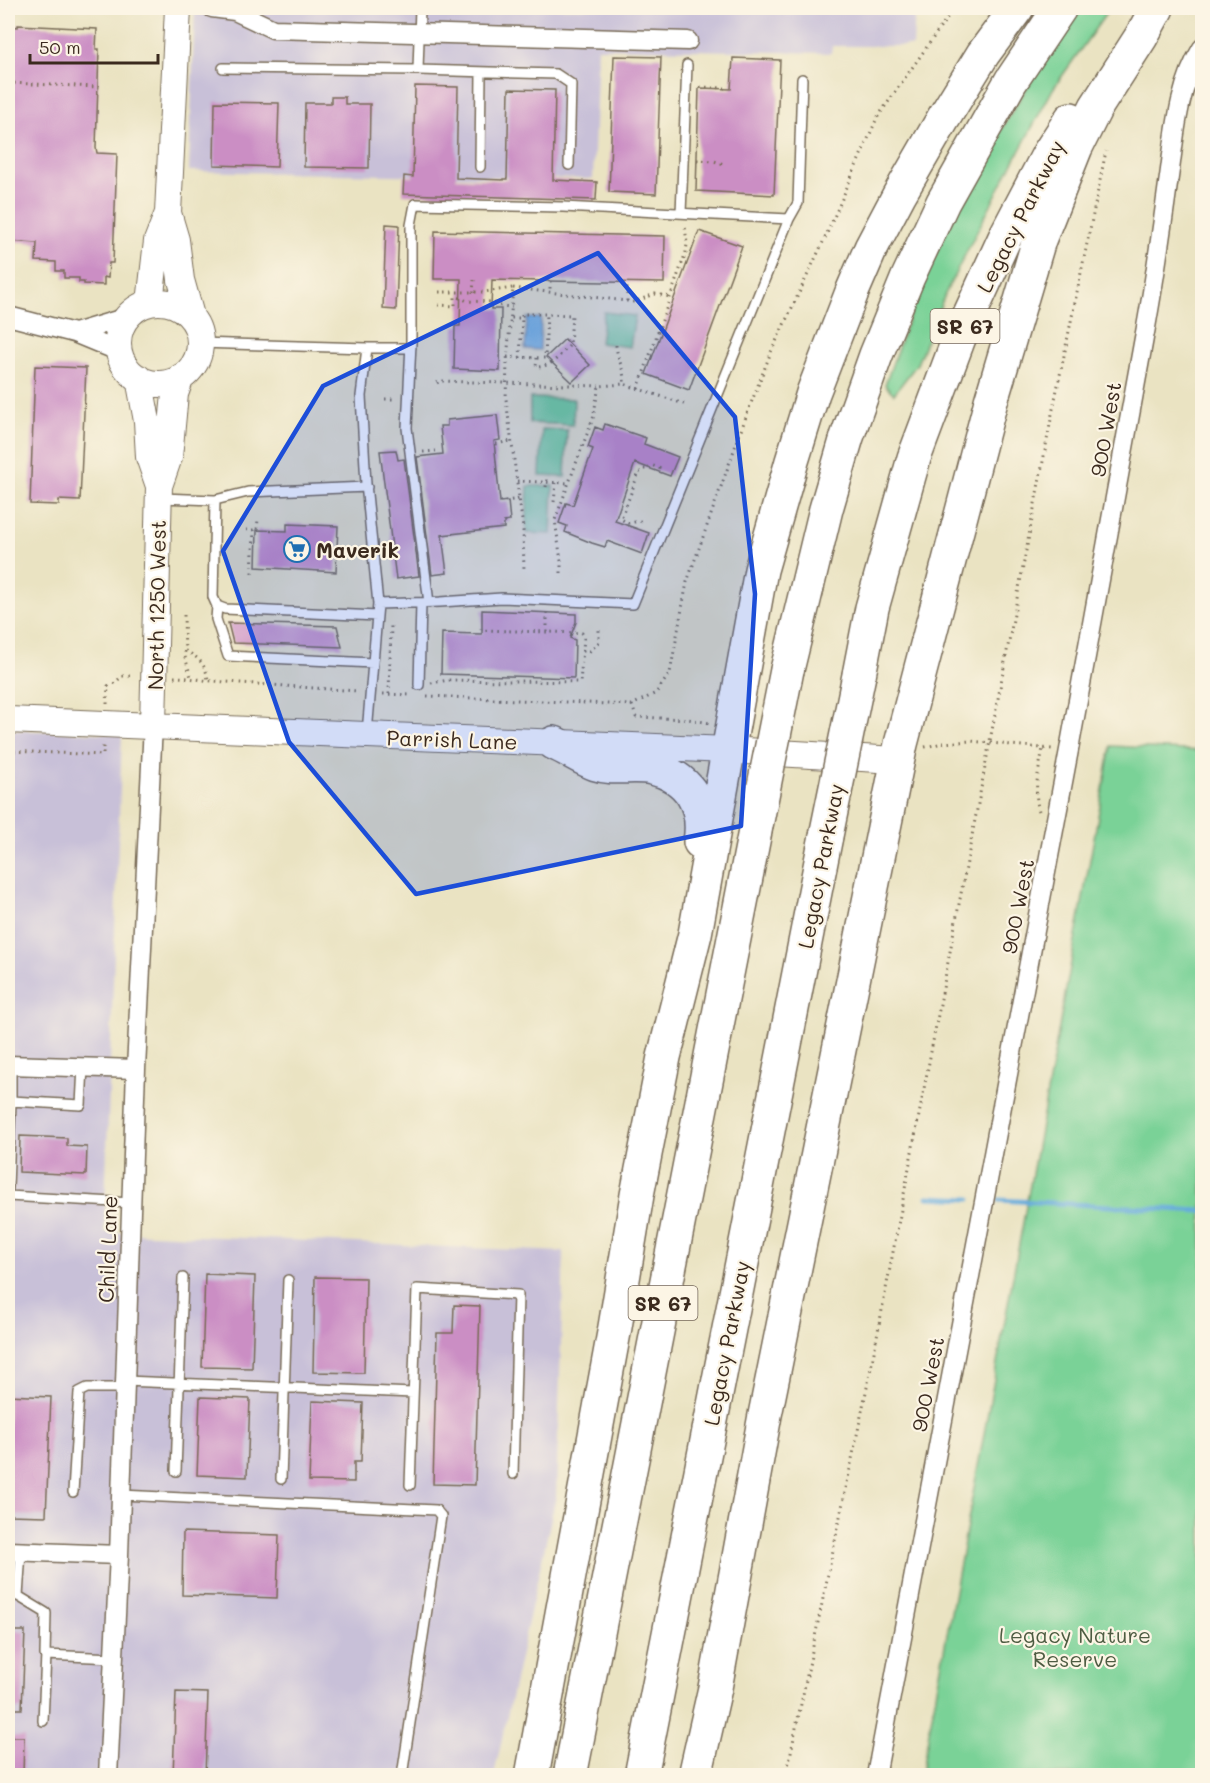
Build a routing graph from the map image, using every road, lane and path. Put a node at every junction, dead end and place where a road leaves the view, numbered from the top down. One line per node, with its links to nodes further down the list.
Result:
1 (178, 8): 26 (street)
2 (212, 8): 9 (street)
3 (420, 8): 9 (lane)
4 (954, 8): 111 (path)
5 (1017, 8): 120 (highway)
6 (1060, 8): 156 (highway, SR 67, bridge)
7 (1143, 8): 157 (highway, Legacy Parkway / SR 67, bridge)
8 (1157, 8): 123 (highway)
9 (420, 33): 10 (street); 14 (lane)
10 (688, 41)
11 (1203, 48): 121 (street, 900 West)
12 (687, 65): 27 (lane)
13 (223, 68): 14 (lane)
14 (418, 70): 15 (lane)
15 (481, 72): 24 (lane); 25 (lane)
16 (802, 79): 28 (lane)
17 (8, 83): 18 (path)
18 (100, 87)
19 (700, 87): 20 (path)
20 (725, 88)
21 (1106, 151): 116 (path)
22 (697, 160): 23 (path)
23 (724, 164)
24 (569, 165)
25 (480, 167)
26 (168, 213): 38 (street); 43 (street)
27 (683, 217): 28 (lane); 36 (path); 51 (lane)
28 (789, 219): 89 (lane)
29 (474, 280): 34 (path)
30 (550, 281): 35 (path)
31 (627, 283): 37 (path)
32 (513, 288): 34 (path); 35 (path); 40 (path)
33 (439, 292): 34 (path)
34 (473, 292)
35 (550, 293): 37 (path)
36 (671, 297): 37 (path); 64 (path)
37 (627, 301)
38 (150, 303): 43 (street); 44 (street)
39 (438, 306): 40 (path)
40 (512, 307): 45 (path)
41 (548, 314): 46 (path); 56 (path); 57 (path)
42 (8, 316): 47 (street)
43 (190, 316): 48 (street)
44 (127, 317): 47 (street); 52 (street)
45 (511, 318): 46 (path); 53 (path)
46 (522, 318): 54 (path)
47 (75, 333): 52 (street)
48 (200, 343): 50 (lane); 58 (street)
49 (616, 345): 62 (path)
50 (367, 348): 51 (lane); 76 (lane)
51 (411, 348): 89 (lane)
52 (120, 352): 59 (street)
53 (507, 357): 54 (path); 61 (path)
54 (520, 358): 55 (path)
55 (537, 358): 56 (path); 57 (path)
56 (545, 358): 57 (path)
57 (544, 367)
58 (181, 377): 59 (street); 77 (street, North 1250 West)
59 (139, 378): 77 (street, North 1250 West)
60 (437, 383): 61 (path)
61 (506, 383): 63 (path); 68 (path)
62 (624, 384): 63 (path); 64 (path)
63 (599, 386): 75 (path)
64 (638, 389): 67 (path)
65 (385, 399): 66 (path)
66 (399, 399)
67 (684, 404)
68 (512, 441): 69 (path); 73 (path)
69 (496, 444)
70 (436, 451): 71 (path)
71 (420, 453)
72 (661, 469): 83 (path)
73 (517, 481): 74 (path); 78 (path)
74 (556, 483): 75 (path); 81 (path)
75 (569, 483): 88 (path)
76 (367, 487): 79 (lane); 90 (lane)
77 (158, 492): 79 (lane); 113 (street, North 1250 West)
78 (519, 498): 80 (path); 86 (path)
79 (216, 500): 91 (lane)
80 (505, 501)
81 (554, 502)
82 (258, 519): 85 (path)
83 (641, 521)
84 (246, 530): 85 (path)
85 (254, 530): 87 (path)
86 (524, 572)
87 (252, 573)
88 (561, 573)
89 (425, 603): 90 (lane); 107 (lane)
90 (378, 604): 94 (lane)
91 (217, 606): 94 (lane); 101 (lane)
92 (547, 612): 98 (path)
93 (184, 615): 99 (path)
94 (377, 616): 101 (lane)
95 (392, 625): 110 (path)
96 (481, 625): 98 (path)
97 (599, 629): 100 (path)
98 (547, 632): 100 (path)
99 (184, 650): 104 (path); 105 (path)
100 (583, 651): 106 (path)
101 (373, 663): 114 (lane)
102 (126, 676): 109 (path)
103 (185, 677): 104 (path)
104 (191, 677): 105 (path)
105 (208, 680): 108 (path)
106 (430, 683)
107 (419, 685)
108 (354, 690)
109 (108, 691)
110 (412, 695)
111 (424, 696)
112 (8, 720): 113 (street, Parrish Lane)
113 (153, 725): 114 (street, Parrish Lane); 129 (street, Child Lane)
114 (366, 735): 115 (street, Parrish Lane)
115 (554, 743): 117 (street, Parrish Lane); 126 (highway)
116 (988, 744): 118 (path); 123 (path); 159 (path)
117 (626, 746): 120 (street, Parrish Lane); 124 (highway)
118 (1043, 748): 121 (path); 125 (path)
119 (103, 750): 122 (path)
120 (728, 750): 123 (street, Parrish Lane); 124 (highway)
121 (1069, 750): 125 (street, 900 West)
122 (8, 751)
123 (909, 754): 158 (highway)
124 (716, 817): 126 (highway)
125 (1053, 837): 160 (street, 900 West)
126 (664, 1057): 155 (highway)
127 (9, 1065): 128 (street); 130 (lane)
128 (83, 1067): 129 (street); 130 (lane)
129 (136, 1069): 133 (street, Child Lane)
130 (9, 1101): 131 (lane)
131 (8, 1188)
132 (8, 1196): 133 (lane)
133 (132, 1203): 137 (street, Child Lane)
134 (183, 1278): 136 (lane)
135 (288, 1280): 138 (lane)
136 (179, 1383): 137 (lane); 138 (lane); 140 (lane)
137 (125, 1384): 144 (lane); 145 (street, Child Lane)
138 (285, 1388): 139 (lane); 142 (lane)
139 (413, 1393): 141 (lane); 143 (lane)
140 (176, 1471)
141 (513, 1474)
142 (281, 1479)
143 (410, 1485)
144 (73, 1492)
145 (121, 1495): 147 (street, Child Lane); 154 (lane)
146 (14, 1551): 147 (street); 149 (lane)
147 (119, 1555): 151 (street, Child Lane)
148 (8, 1595): 149 (lane)
149 (18, 1596): 150 (lane)
150 (46, 1655): 151 (lane); 152 (lane)
151 (114, 1658): 153 (street, Child Lane)
152 (43, 1721)
153 (108, 1776)
154 (402, 1776)
155 (532, 1776)
156 (570, 1776)
157 (641, 1776)
158 (695, 1776)
159 (786, 1776)
160 (876, 1776)

